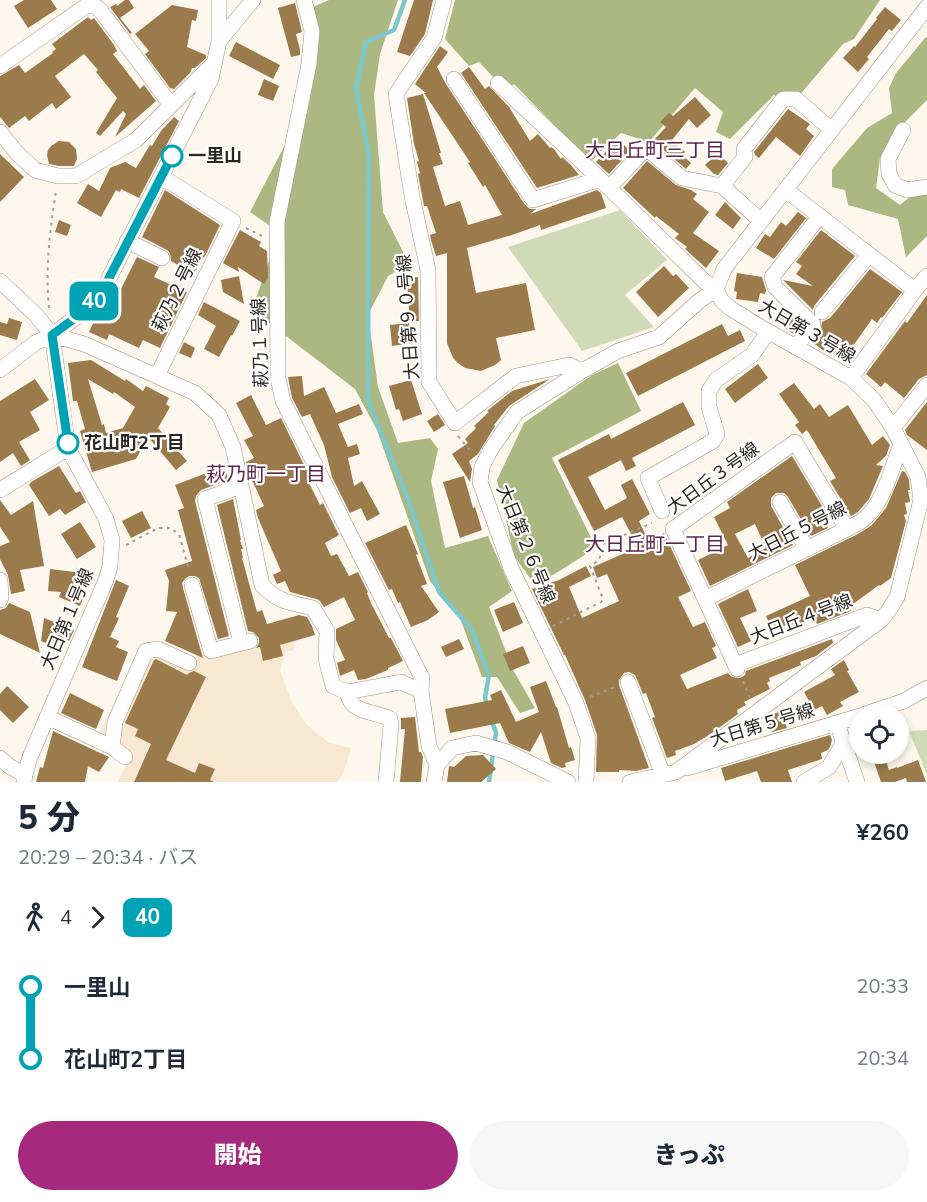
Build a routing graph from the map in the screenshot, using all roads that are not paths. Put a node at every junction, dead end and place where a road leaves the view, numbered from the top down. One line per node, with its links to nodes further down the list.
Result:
1 (219, 0): 7 (street)
2 (253, 0): 7 (street)
3 (304, 0): 58 (street, 萩乃１号線)
4 (444, 0): 35 (street, 大日第９０号線)
5 (96, 2): 9 (street); 12 (street)
6 (925, 12): 14 (street)
7 (219, 41): 8 (street)
8 (215, 62): 12 (street); 16 (street)
9 (0, 66)
10 (454, 79): 17 (street)
11 (498, 83): 17 (street, 大日第３号線)
12 (171, 105): 15 (street)
13 (903, 129): 19 (street)
14 (832, 130): 18 (street); 20 (street)
15 (0, 132)
16 (162, 177): 23 (street); 36 (street, 萩乃２号線)
17 (605, 183): 18 (street); 28 (street, 大日第３号線)
18 (722, 186): 22 (street)
19 (927, 187)
20 (786, 190): 21 (street); 22 (street)
21 (819, 217): 24 (street); 33 (street)
22 (761, 220): 28 (street)
23 (127, 242): 25 (street); 32 (street)
24 (869, 255): 29 (street); 30 (street)
25 (162, 258)
26 (927, 276): 29 (street)
27 (0, 281): 32 (street)
28 (716, 290): 31 (street, 大日第３号線); 35 (street, 大日第２６号線)
29 (915, 290): 37 (street)
30 (822, 312)
31 (768, 332): 33 (street, 大日第３号線); 46 (street)
32 (52, 335): 34 (street); 36 (street); 41 (street, 大日第１号線)
33 (796, 347): 37 (street, 大日第３号線)
34 (0, 370)
35 (582, 371): 74 (street, 大日第２６号線)
36 (157, 376): 42 (street)
37 (851, 378): 39 (street, 大日第３号線)
38 (927, 385): 39 (street)
39 (893, 428): 40 (street, 大日第３号線)
40 (901, 444): 44 (street, 大日第３号線); 47 (street, 大日丘５号線)
41 (68, 448): 43 (street); 61 (street, 大日第１号線)
42 (241, 486): 50 (street); 59 (street)
43 (0, 490)
44 (924, 496): 53 (street, 大日第３号線)
45 (780, 502): 48 (street)
46 (662, 511)
47 (847, 529): 48 (street, 大日丘５号線); 51 (street, 大日丘３号線)
48 (807, 549): 51 (street, 大日丘５号線)
49 (0, 580): 52 (street)
50 (192, 585)
51 (705, 599): 55 (street, 大日丘３号線)
52 (0, 600)
53 (881, 620): 55 (street, 大日丘４号線); 69 (street, 大日第３号線)
54 (189, 663): 64 (street)
55 (736, 667)
56 (628, 682): 69 (street)
57 (927, 688): 60 (street)
58 (421, 691): 59 (street); 68 (street, 萩乃１号線)
59 (347, 692): 71 (street)
60 (895, 704)
61 (47, 717): 64 (street); 70 (street, 大日第１号線)
62 (849, 719): 63 (street, 大日第５号線)
63 (837, 723): 65 (street); 69 (street, 大日第５号線)
64 (112, 747): 66 (street)
65 (846, 750): 76 (street); 77 (street)
66 (124, 757)
67 (0, 758): 70 (street)
68 (437, 765): 72 (street); 73 (street)
69 (669, 773): 75 (street, 大日第３号線)
70 (24, 778)
71 (386, 782)
72 (434, 782)
73 (568, 782)
74 (586, 782)
75 (630, 782)
76 (804, 782)
77 (857, 782)

